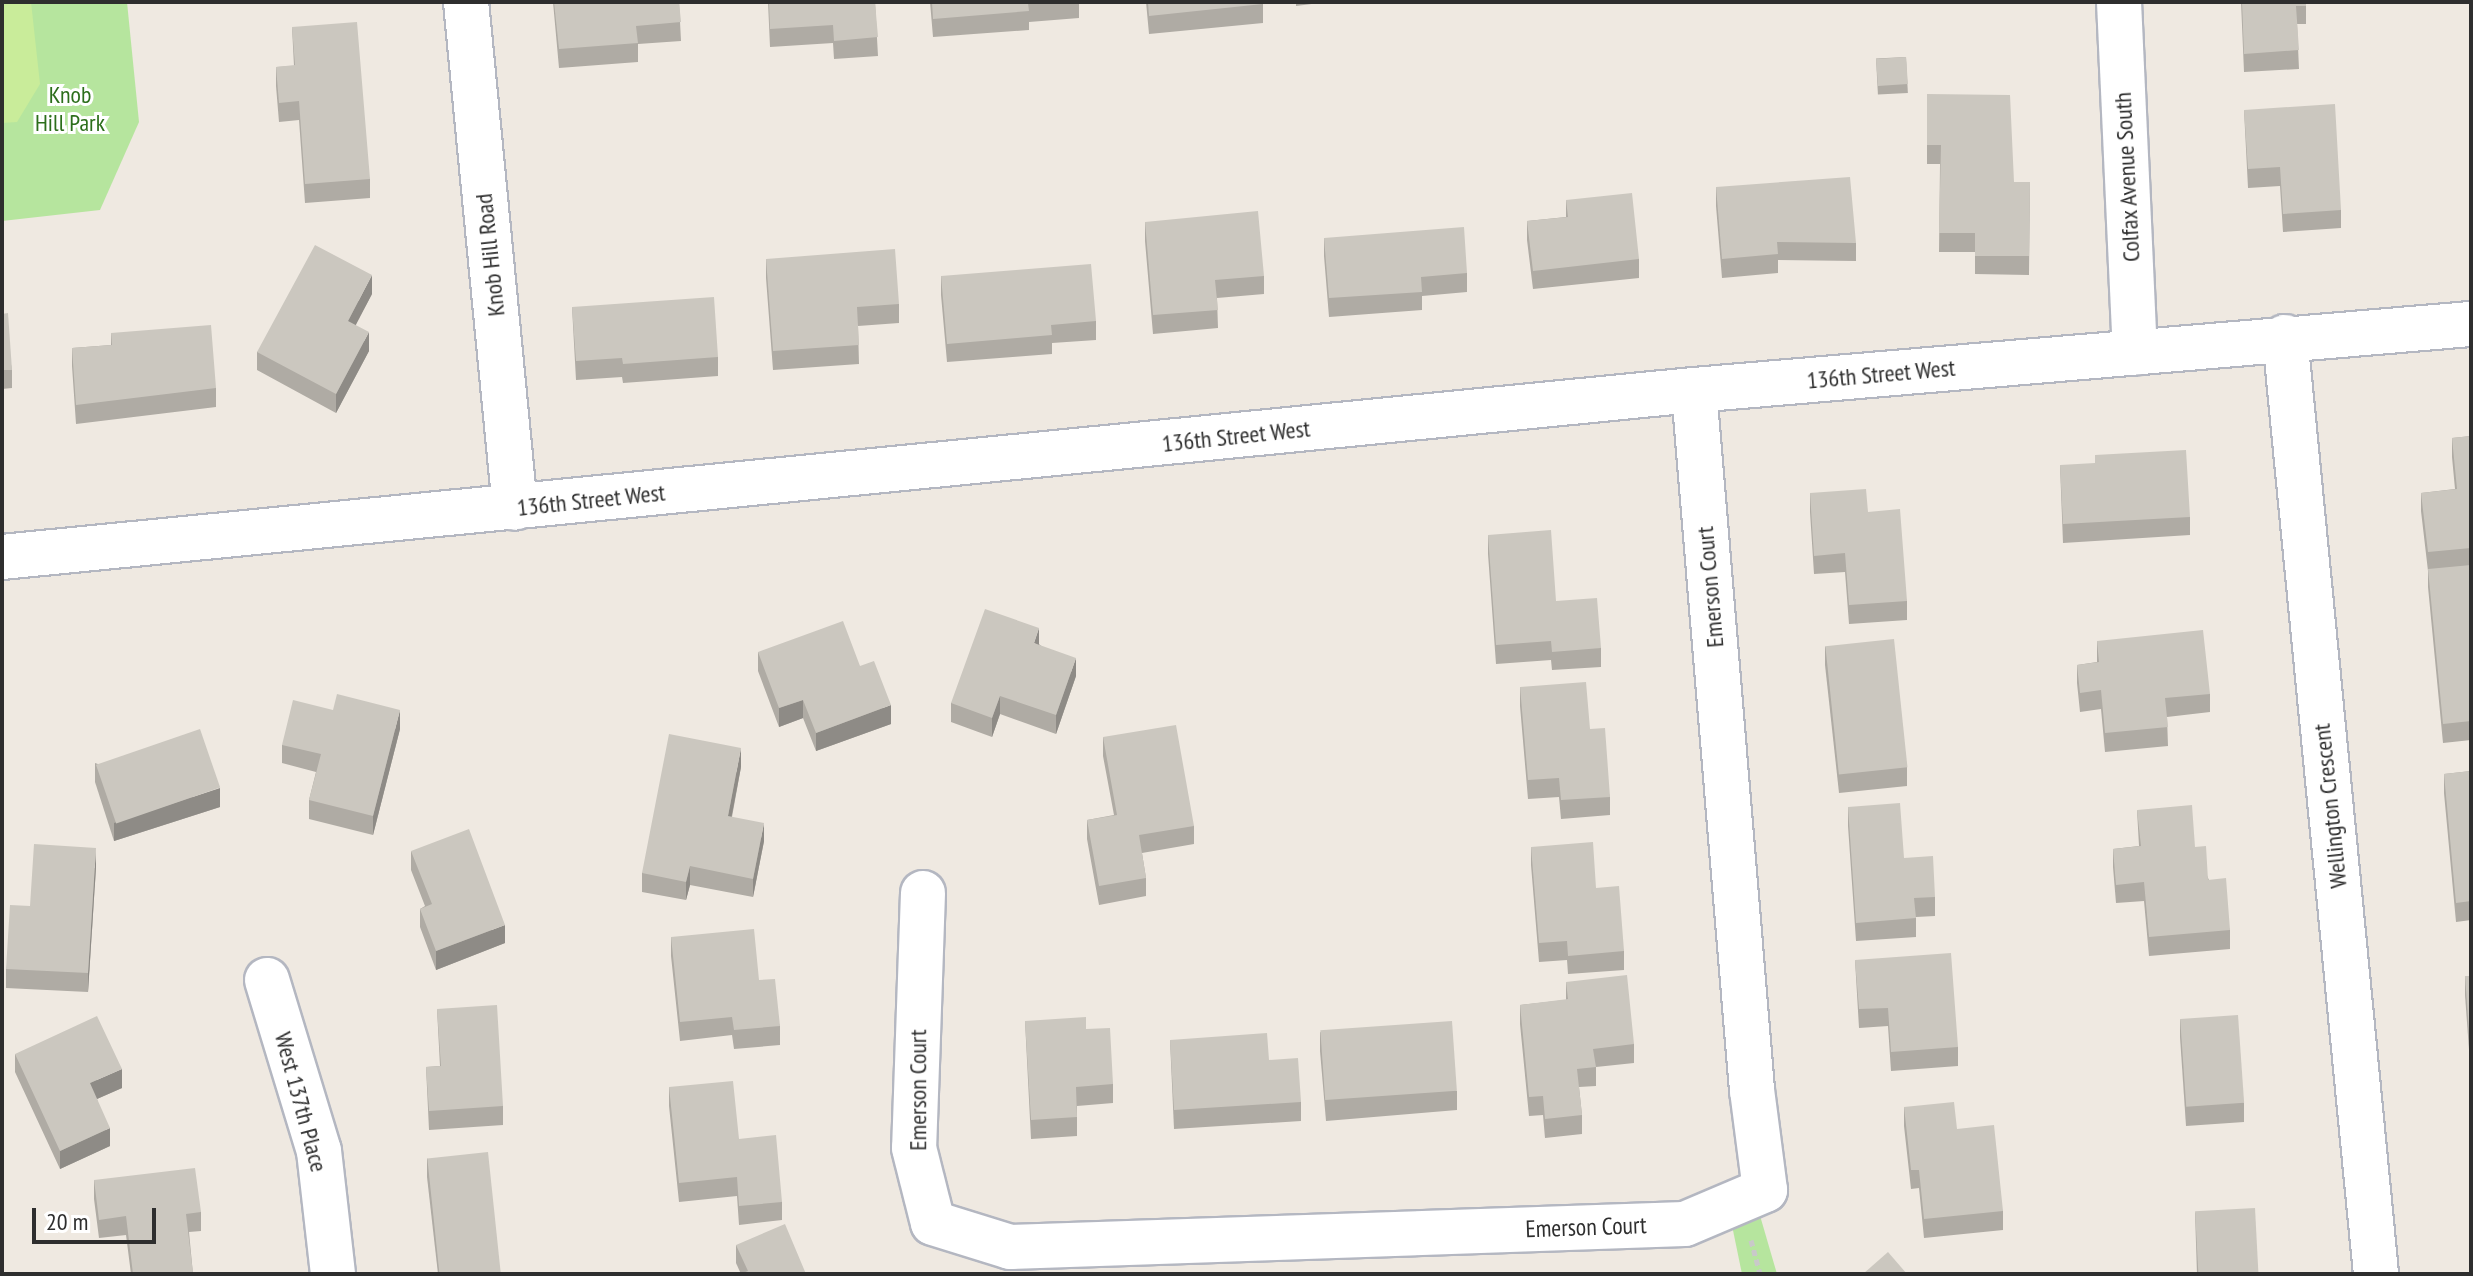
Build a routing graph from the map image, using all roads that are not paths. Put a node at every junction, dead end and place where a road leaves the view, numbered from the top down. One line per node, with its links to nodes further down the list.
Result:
1 (466, 2): 7 (street, Knob Hill Road)
2 (2119, 2): 5 (street, Colfax Avenue South)
3 (2471, 324): 4 (street, 136th Street West)
4 (2285, 337): 5 (street, 136th Street West); 12 (street, Wellington Crescent)
5 (2135, 353): 6 (street, 136th Street West)
6 (1694, 390): 7 (street, 136th Street West); 9 (street, Emerson Court)
7 (515, 508): 8 (street, 136th Street West)
8 (2, 557)
9 (923, 893)
10 (267, 980): 11 (street, West 137th Place)
11 (333, 1274)
12 (2376, 1274)

